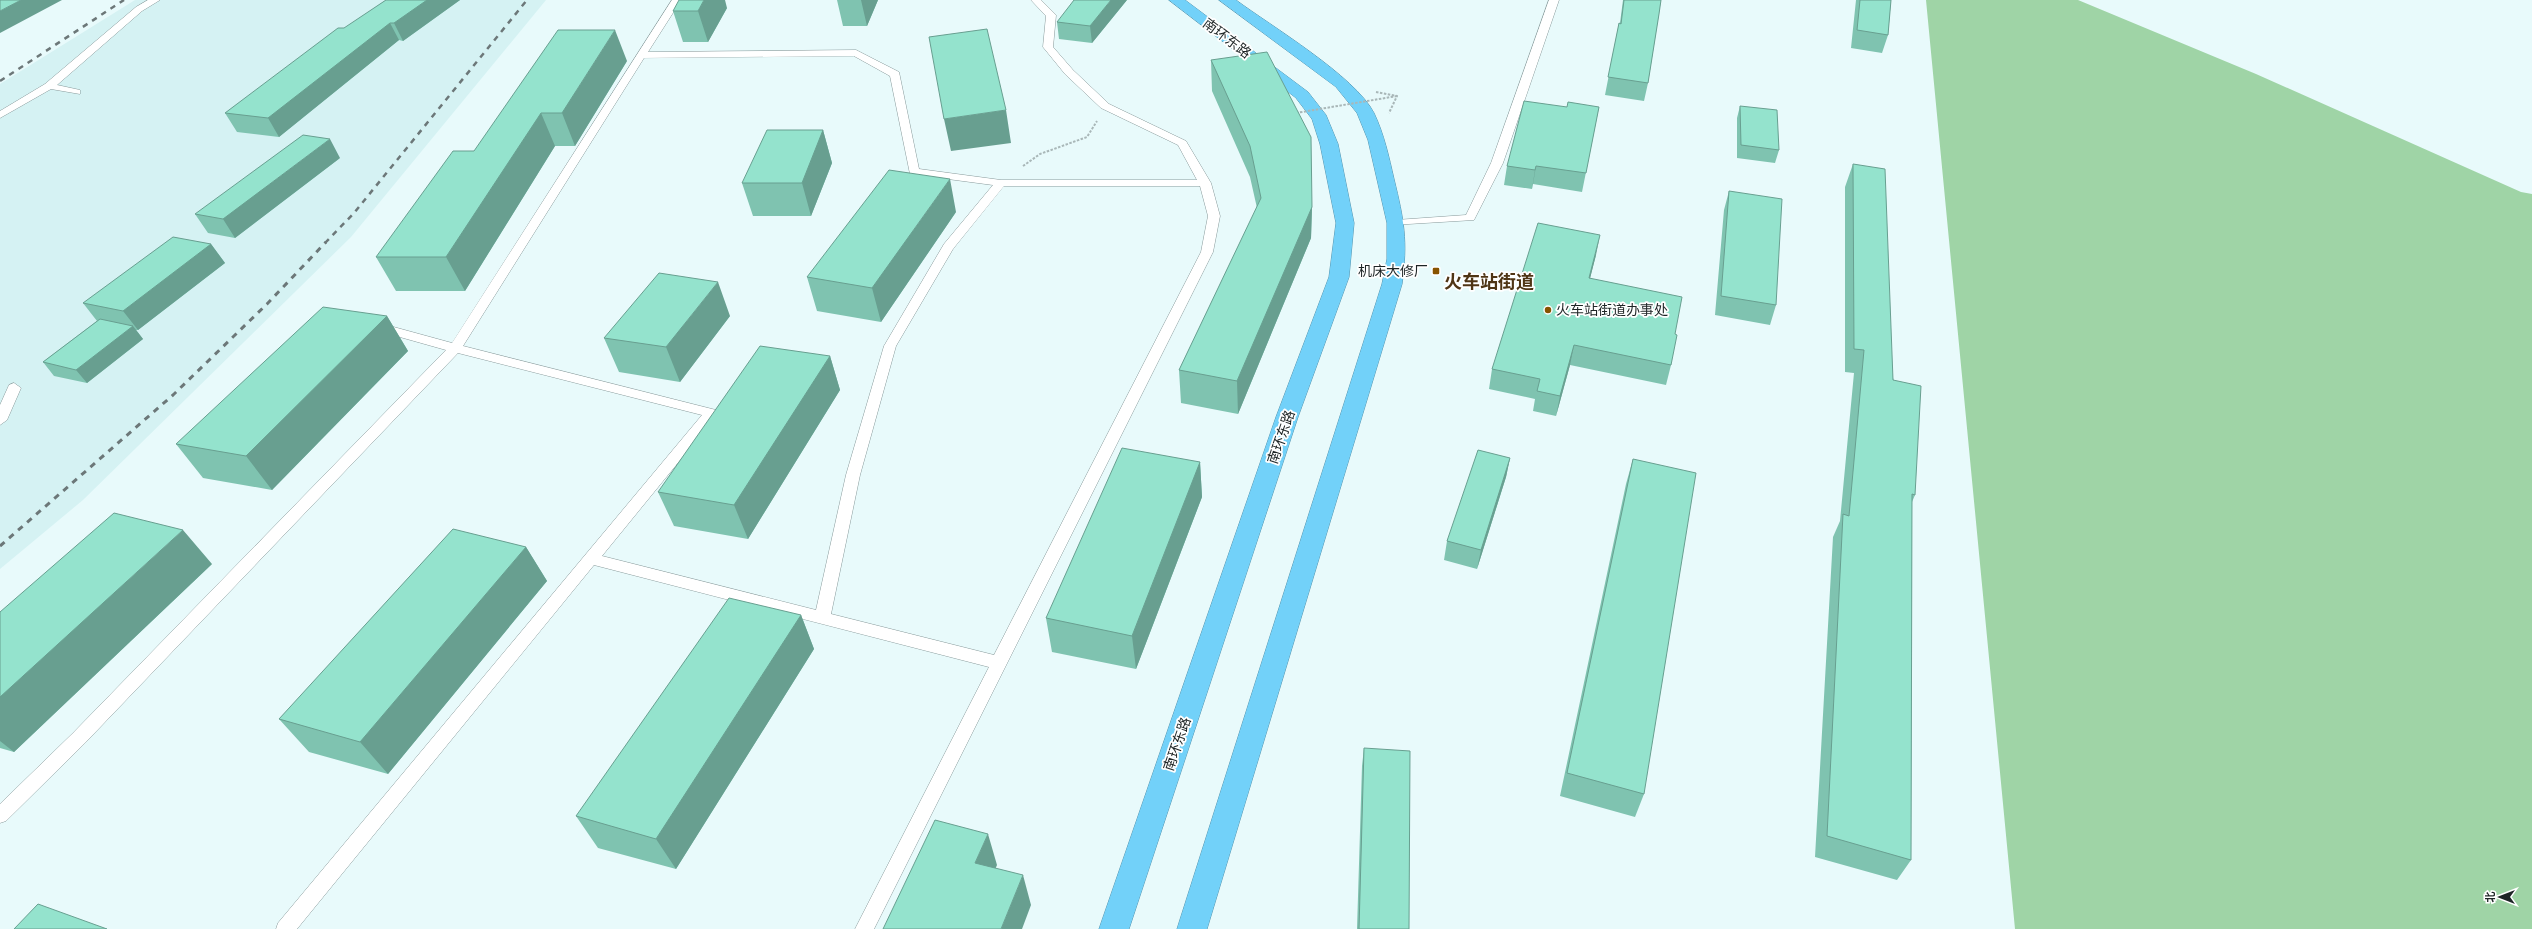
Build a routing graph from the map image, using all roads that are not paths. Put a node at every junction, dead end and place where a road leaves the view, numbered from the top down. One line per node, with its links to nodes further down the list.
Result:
1 (155, 0): 8 (lane)
2 (705, 0): 7 (lane)
3 (1036, 0): 12 (lane)
4 (1176, 0): 24 (highway, 南环东路)
5 (1226, 0): 13 (highway)
6 (1554, 0): 13 (lane)
7 (642, 55): 11 (lane); 15 (lane)
8 (49, 86): 9 (lane); 10 (lane)
9 (76, 92)
10 (0, 115)
11 (1000, 183): 12 (lane); 19 (lane)
12 (1205, 183): 20 (lane)
13 (1396, 223): 25 (highway)
14 (373, 325): 15 (lane)
15 (455, 348): 18 (lane); 21 (lane)
16 (14, 388): 17 (lane)
17 (0, 420)
18 (591, 559): 19 (lane); 22 (lane)
19 (822, 618): 20 (lane)
20 (999, 663): 23 (lane)
21 (0, 815)
22 (285, 929)
23 (864, 929)
24 (1114, 929)
25 (1192, 929)

